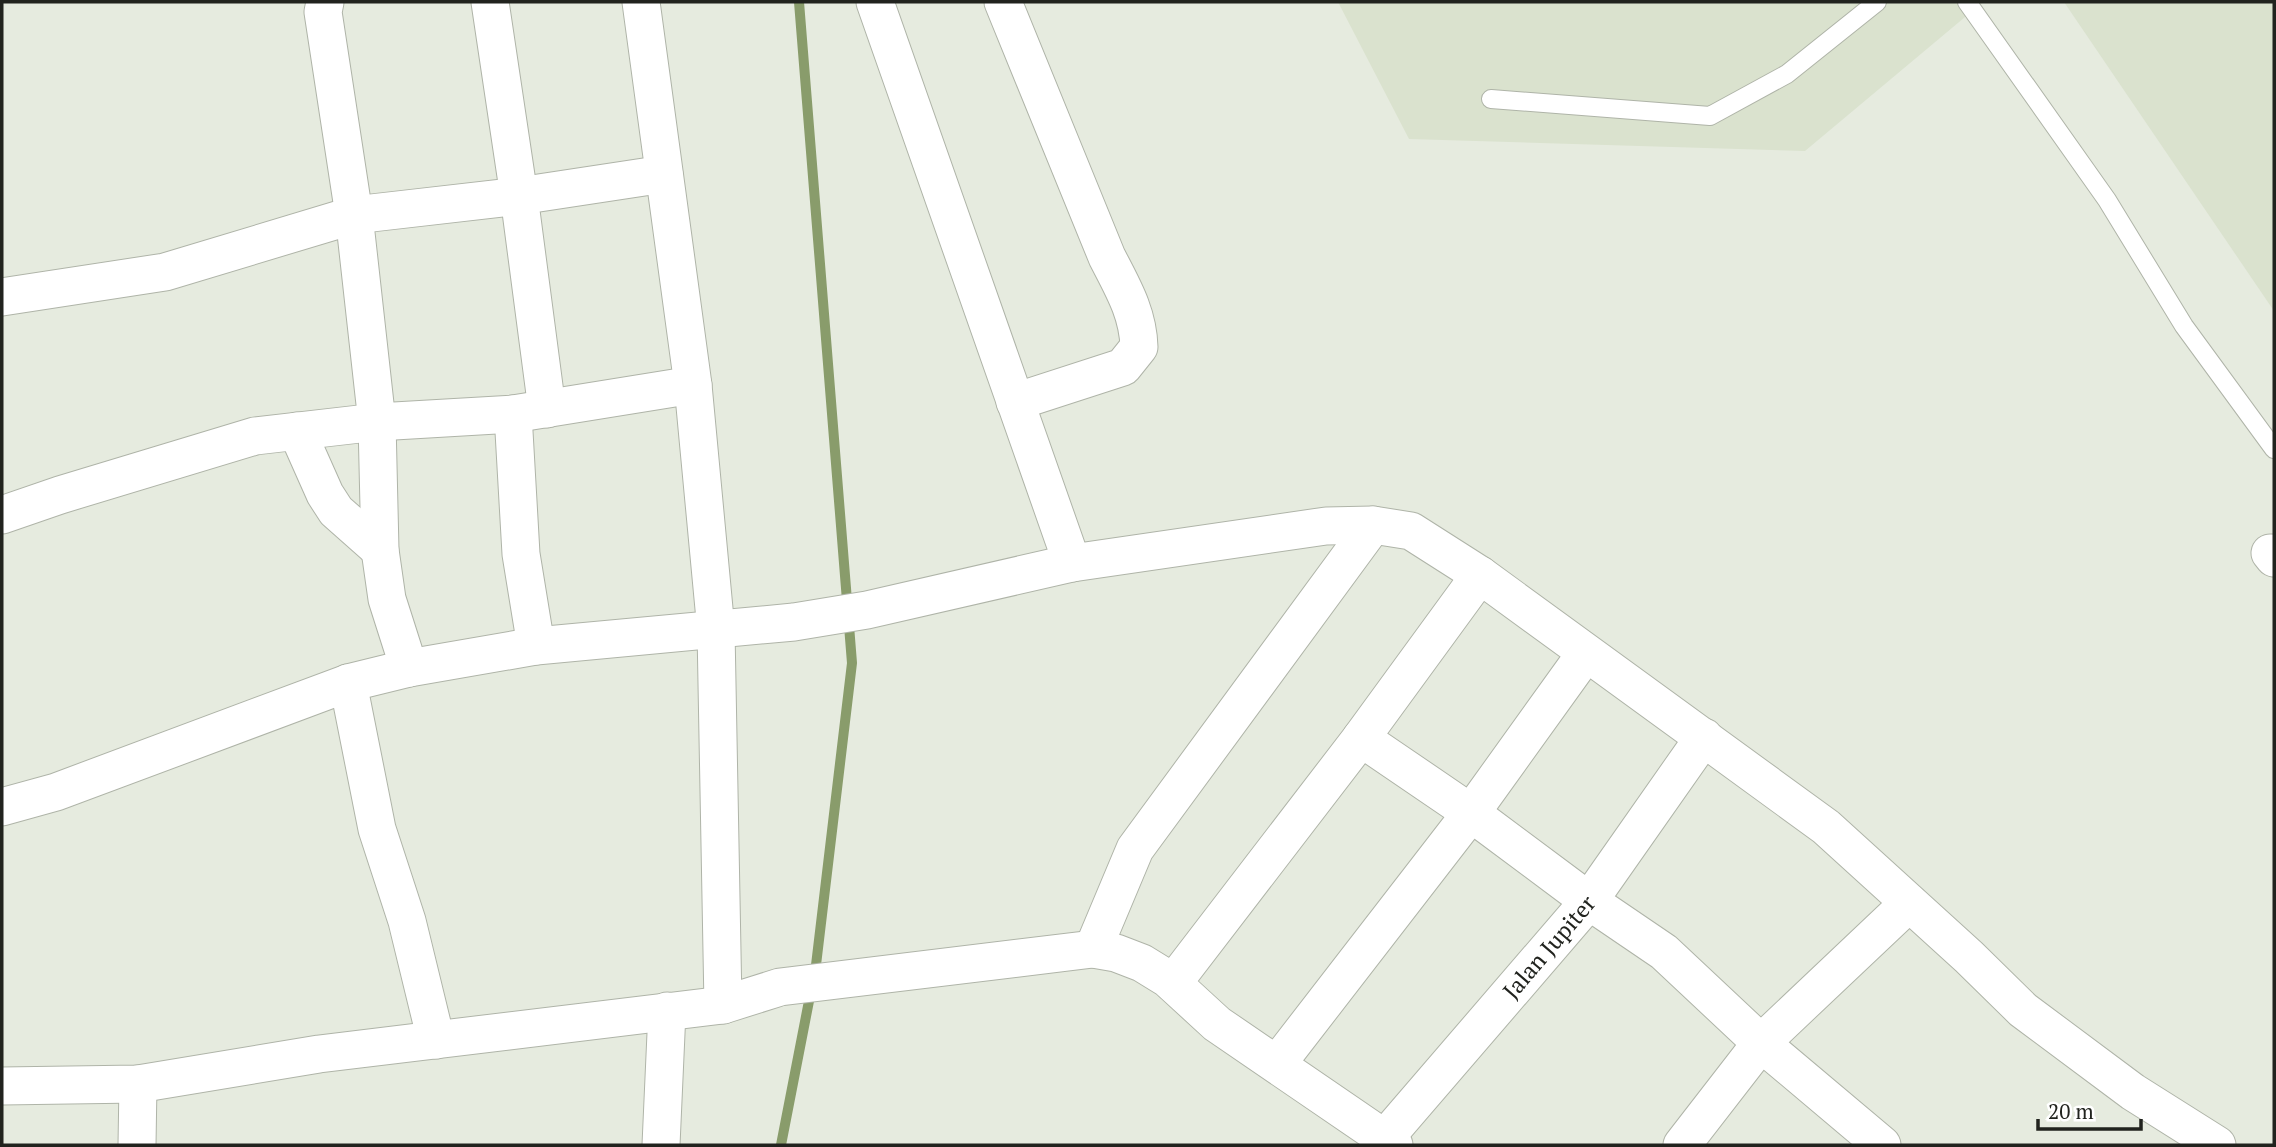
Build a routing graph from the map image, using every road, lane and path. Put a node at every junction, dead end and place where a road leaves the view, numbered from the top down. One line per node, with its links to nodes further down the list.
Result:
1 (325, 2): 11 (street)
2 (490, 2): 10 (street)
3 (641, 2): 9 (street)
4 (875, 2): 14 (street)
5 (1003, 2): 14 (street)
6 (1877, 2): 8 (lane)
7 (1968, 2): 18 (lane)
8 (1490, 99)
9 (664, 174): 10 (street); 13 (street)
10 (519, 196): 11 (street); 15 (street)
11 (354, 215): 12 (street); 16 (street)
12 (2, 297)
13 (693, 385): 15 (street); 24 (street)
14 (1015, 402): 22 (street)
15 (530, 411): 16 (street); 25 (street)
16 (377, 422): 17 (street); 21 (street)
17 (297, 431): 19 (street); 21 (street)
18 (2274, 449)
19 (2, 515)
20 (1373, 525): 22 (street); 23 (street); 35 (street)
21 (380, 550): 27 (street)
22 (1072, 563): 24 (street)
23 (1480, 575): 26 (street); 30 (street)
24 (716, 630): 25 (street); 37 (street)
25 (536, 646): 27 (street)
26 (1586, 653): 29 (street); 32 (street)
27 (409, 668): 28 (street)
28 (348, 682): 31 (street); 39 (street)
29 (1704, 737): 33 (street, Jalan Jupiter); 34 (street)
30 (1361, 738): 32 (street); 36 (street)
31 (2, 807)
32 (1471, 813): 33 (street); 41 (street)
33 (1589, 901): 40 (street); 44 (street, Jalan Jupiter)
34 (1909, 903): 40 (street); 49 (street)
35 (1093, 950): 36 (street); 37 (street)
36 (1173, 983): 41 (street)
37 (723, 1005): 38 (street)
38 (667, 1011): 39 (street); 46 (street)
39 (436, 1040): 42 (street)
40 (1761, 1043): 47 (street); 48 (street)
41 (1277, 1065): 44 (street)
42 (138, 1084): 43 (street); 45 (street)
43 (2, 1086)
44 (1386, 1143)
45 (137, 1145)
46 (660, 1145)
47 (1682, 1145)
48 (1882, 1145)
49 (2217, 1145)

